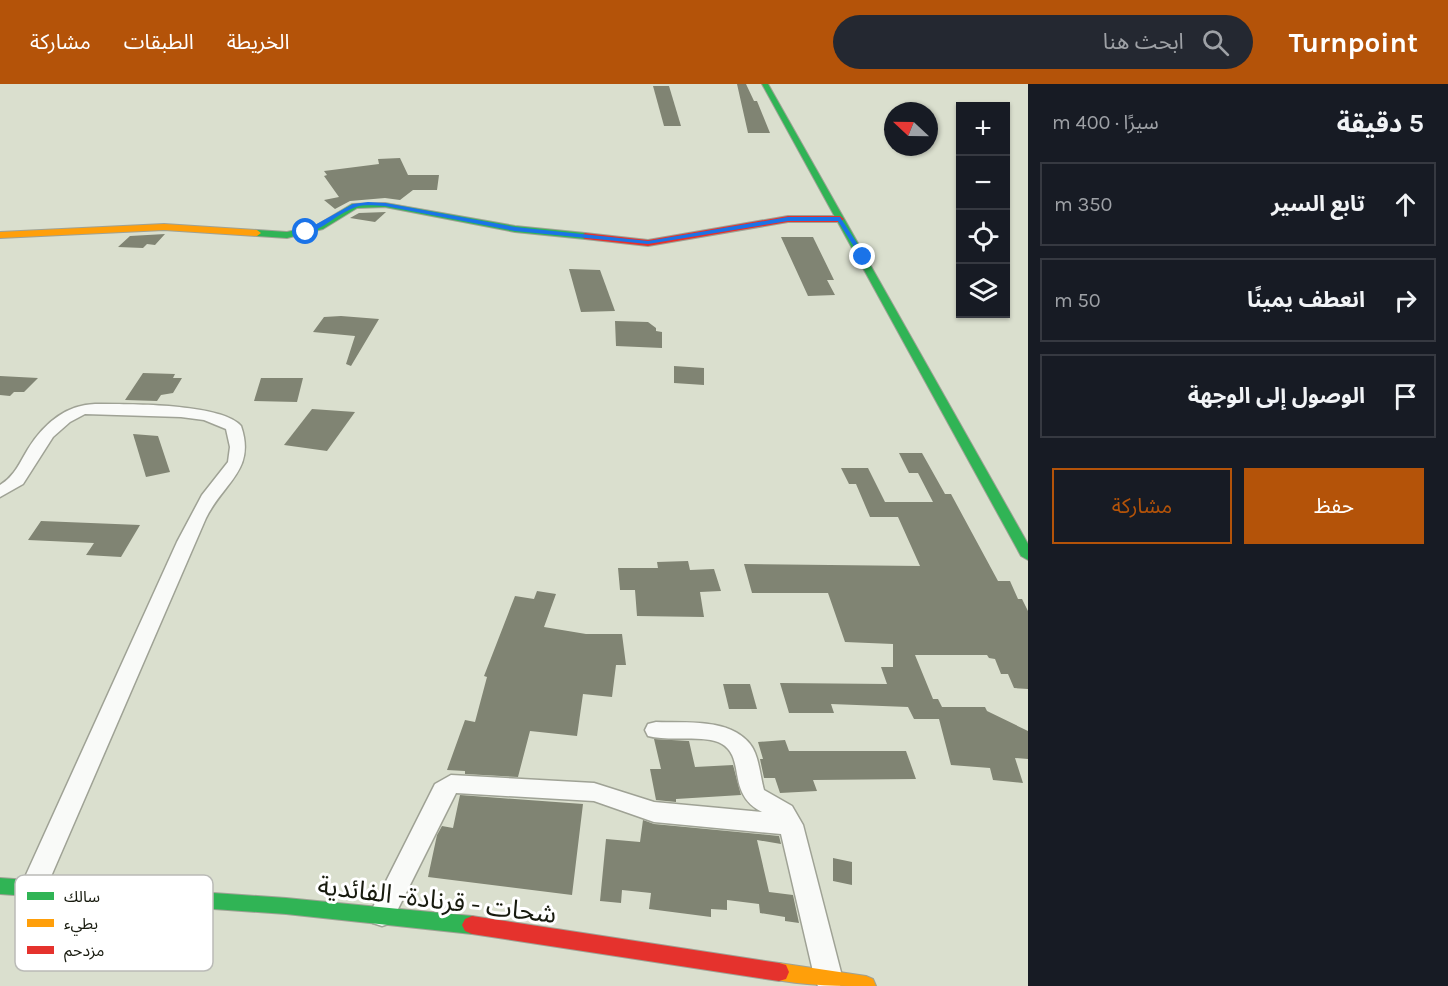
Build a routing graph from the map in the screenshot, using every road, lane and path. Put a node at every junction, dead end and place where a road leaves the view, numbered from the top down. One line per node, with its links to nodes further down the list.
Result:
1 (765, 84): 2 (main road)
2 (840, 219): 3 (main road); 5 (main road)
3 (0, 235)
4 (0, 492): 8 (street)
5 (1028, 556)
6 (656, 730): 7 (street)
7 (791, 825): 12 (street); 13 (street)
8 (39, 875)
9 (0, 886): 10 (main road, شحات - قرنادة- الفائدية)
10 (15, 887)
11 (213, 902): 12 (main road, شحات - قرنادة- الفائدية)
12 (382, 915): 13 (main road, شحات - قرنادة- الفائدية)
13 (829, 980): 14 (main road, شحات - قرنادة- الفائدية)
14 (866, 986)

